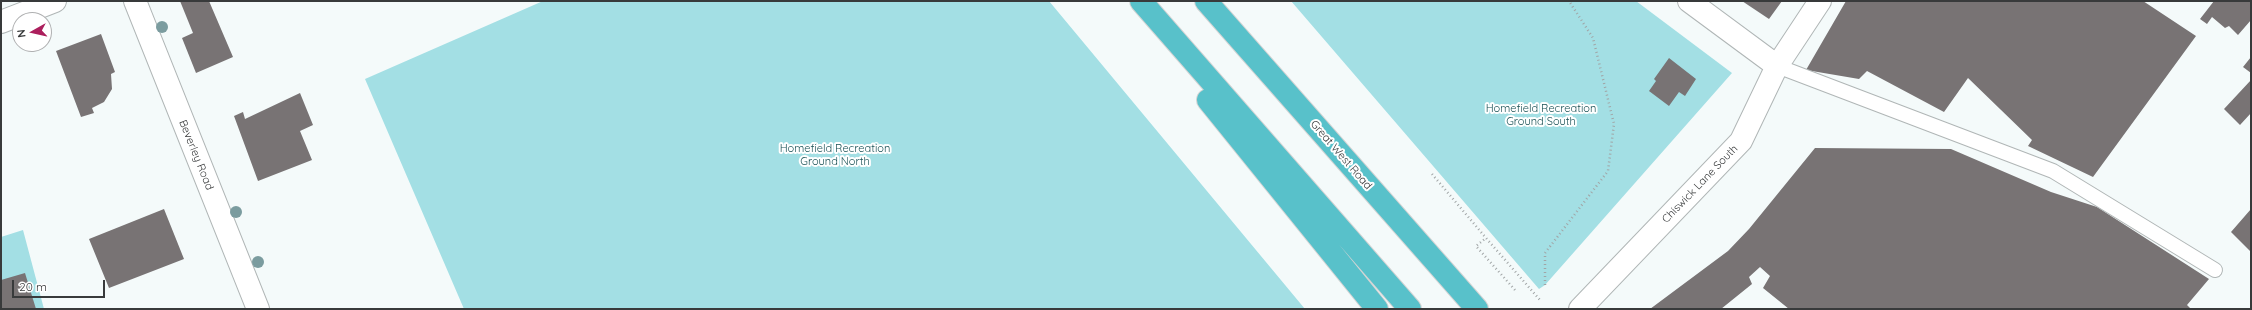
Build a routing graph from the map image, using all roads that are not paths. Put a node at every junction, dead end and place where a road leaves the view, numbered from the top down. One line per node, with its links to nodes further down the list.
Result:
1 (55, 1): 8 (street)
2 (135, 1): 11 (street, Beverley Road)
3 (1128, 1): 12 (highway)
4 (1141, 1): 13 (highway)
5 (1206, 1): 14 (highway, Great West Road)
6 (1689, 1): 9 (street)
7 (1820, 1): 9 (street, Chiswick Lane South)
8 (1, 22)
9 (1778, 66): 10 (lane); 15 (street, Chiswick Lane South)
10 (2215, 270)
11 (258, 309)
12 (1377, 309)
13 (1410, 309)
14 (1477, 309)
15 (1580, 309)

